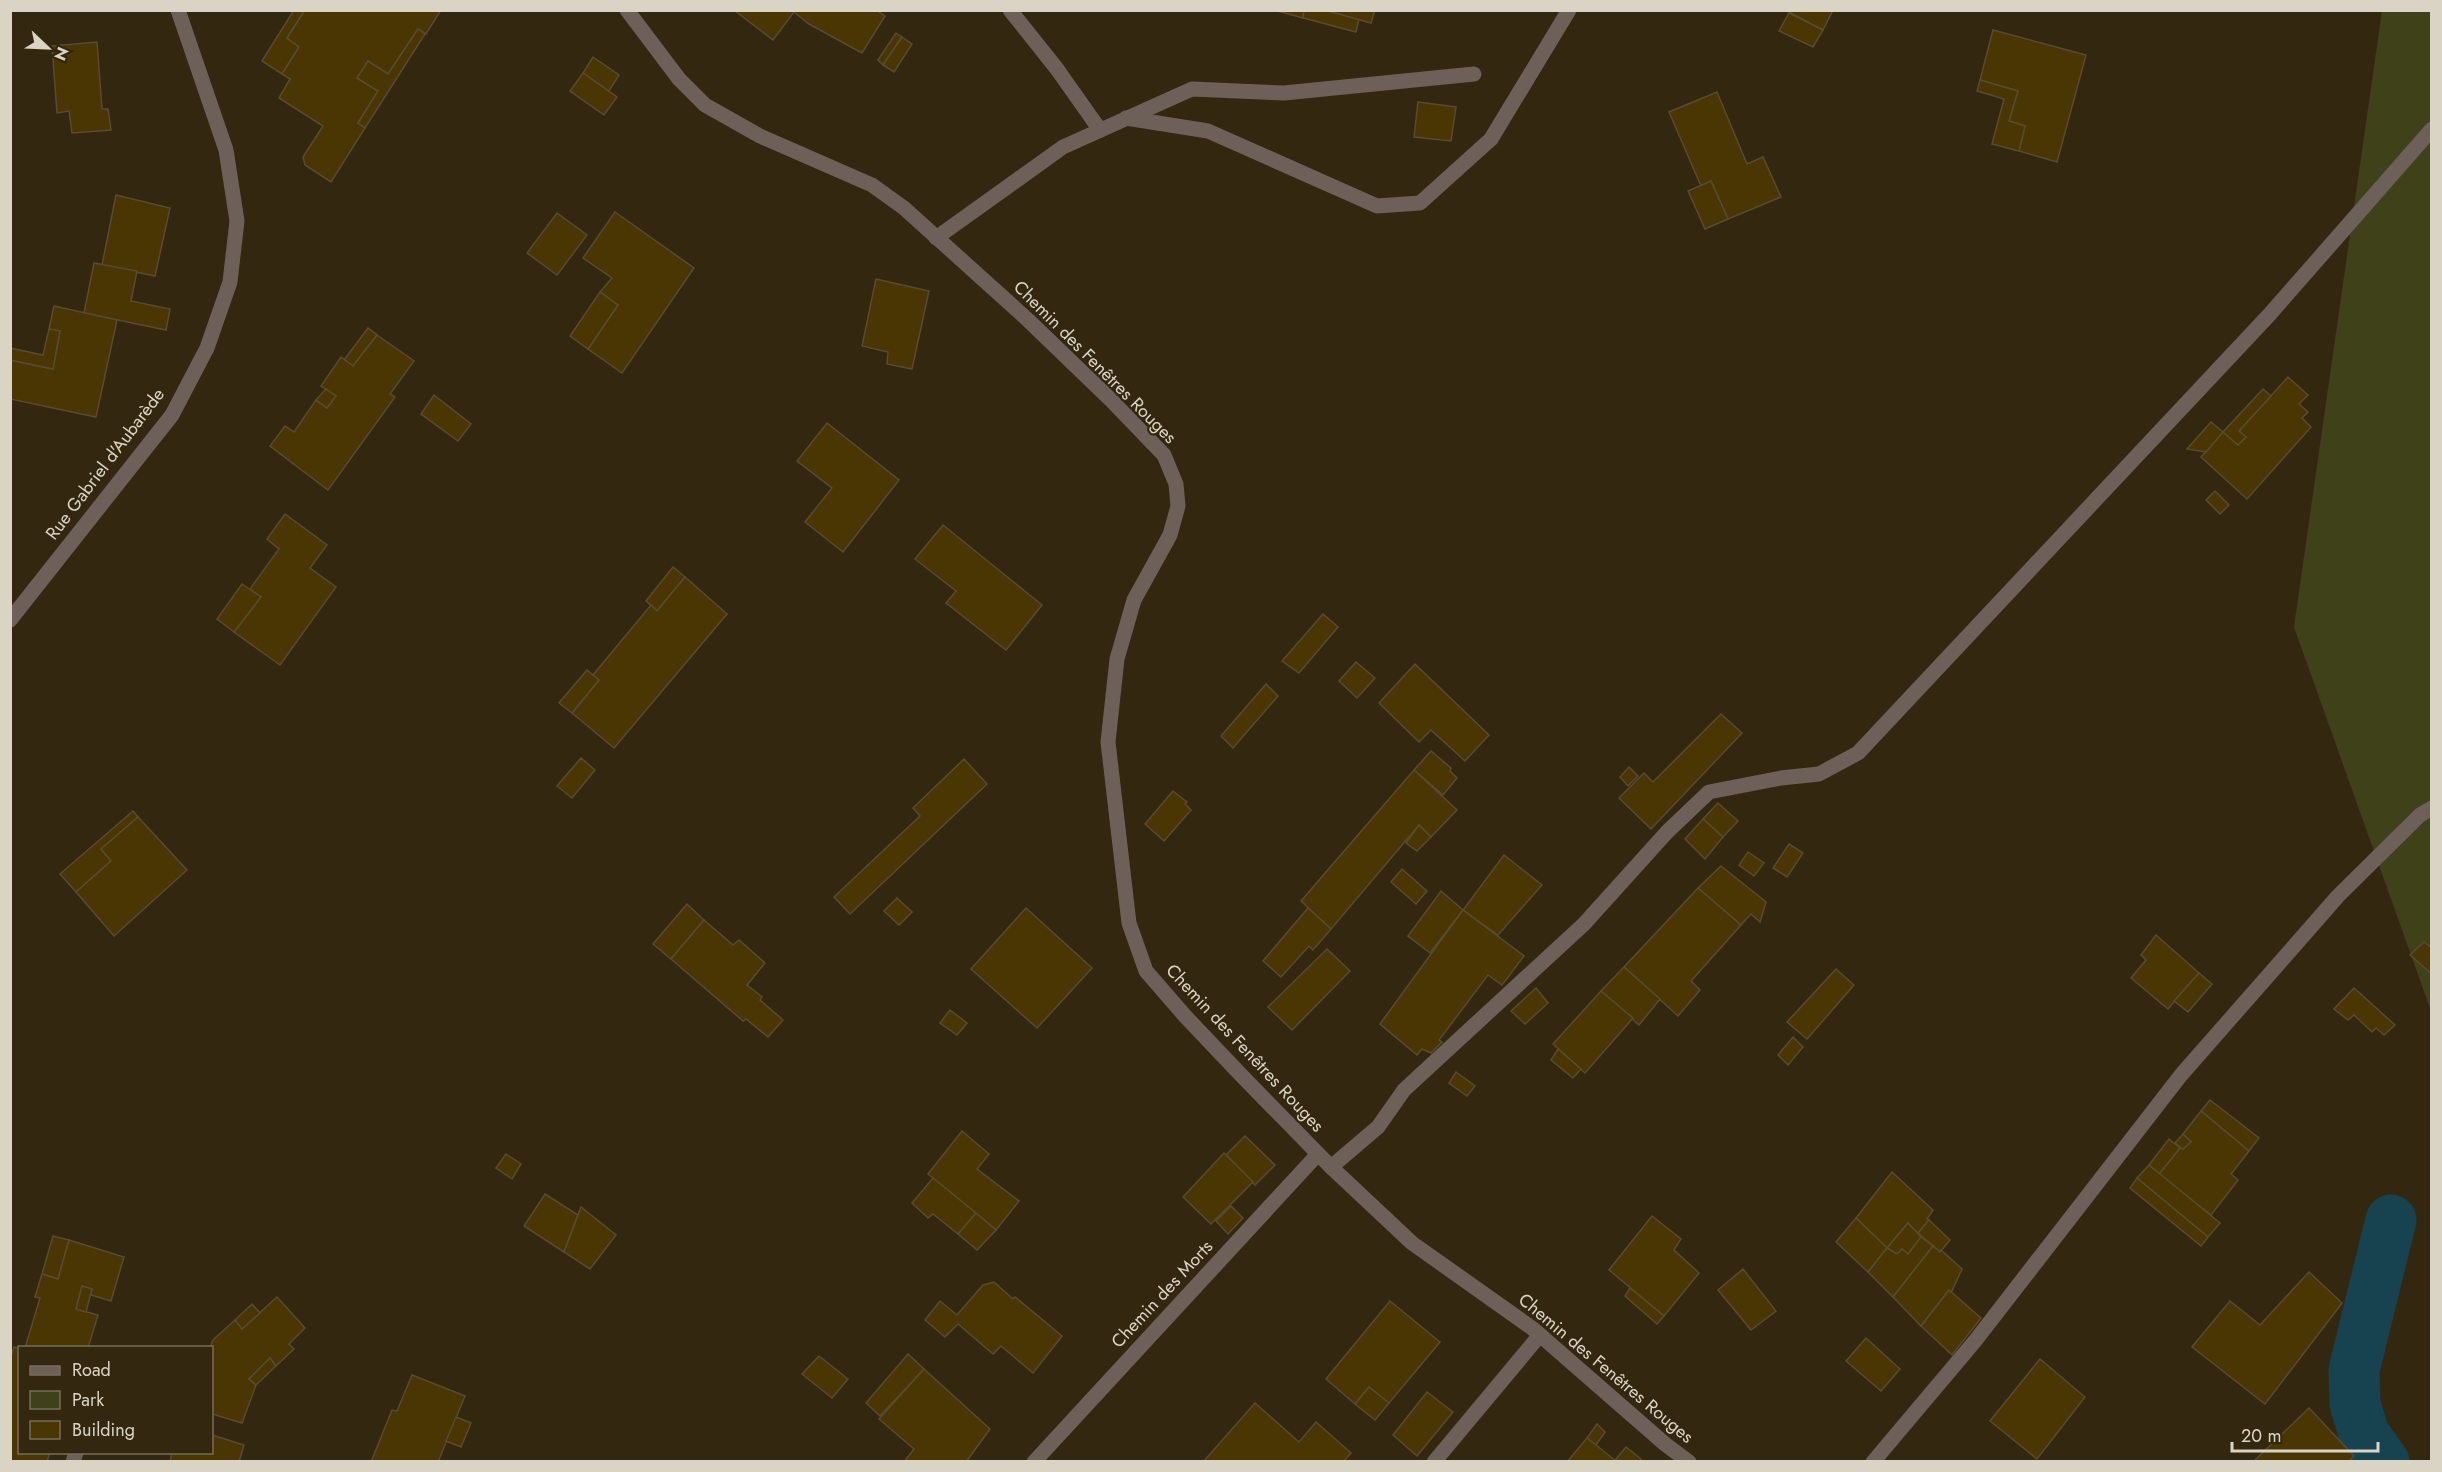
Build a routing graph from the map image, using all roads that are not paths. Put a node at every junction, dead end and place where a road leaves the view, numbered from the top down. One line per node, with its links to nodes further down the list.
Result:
1 (178, 10): 10 (street, Rue Gabriel d'Aubarède)
2 (627, 10): 9 (street, Chemin des Fenêtres Rouges)
3 (1010, 10): 8 (street)
4 (1569, 10): 6 (street)
5 (1474, 74): 6 (street)
6 (1126, 118): 8 (street)
7 (2432, 129): 13 (street)
8 (1100, 130): 9 (street)
9 (936, 238): 12 (street, Chemin des Fenêtres Rouges)
10 (10, 620)
11 (2432, 808): 18 (street)
12 (1318, 1154): 13 (street, Chemin des Fenêtres Rouges); 15 (street, Chemin des Morts)
13 (1331, 1167): 14 (street, Chemin des Fenêtres Rouges)
14 (1540, 1335): 16 (street); 17 (street, Chemin des Fenêtres Rouges)
15 (1035, 1461)
16 (1434, 1461)
17 (1689, 1461)
18 (1873, 1461)

